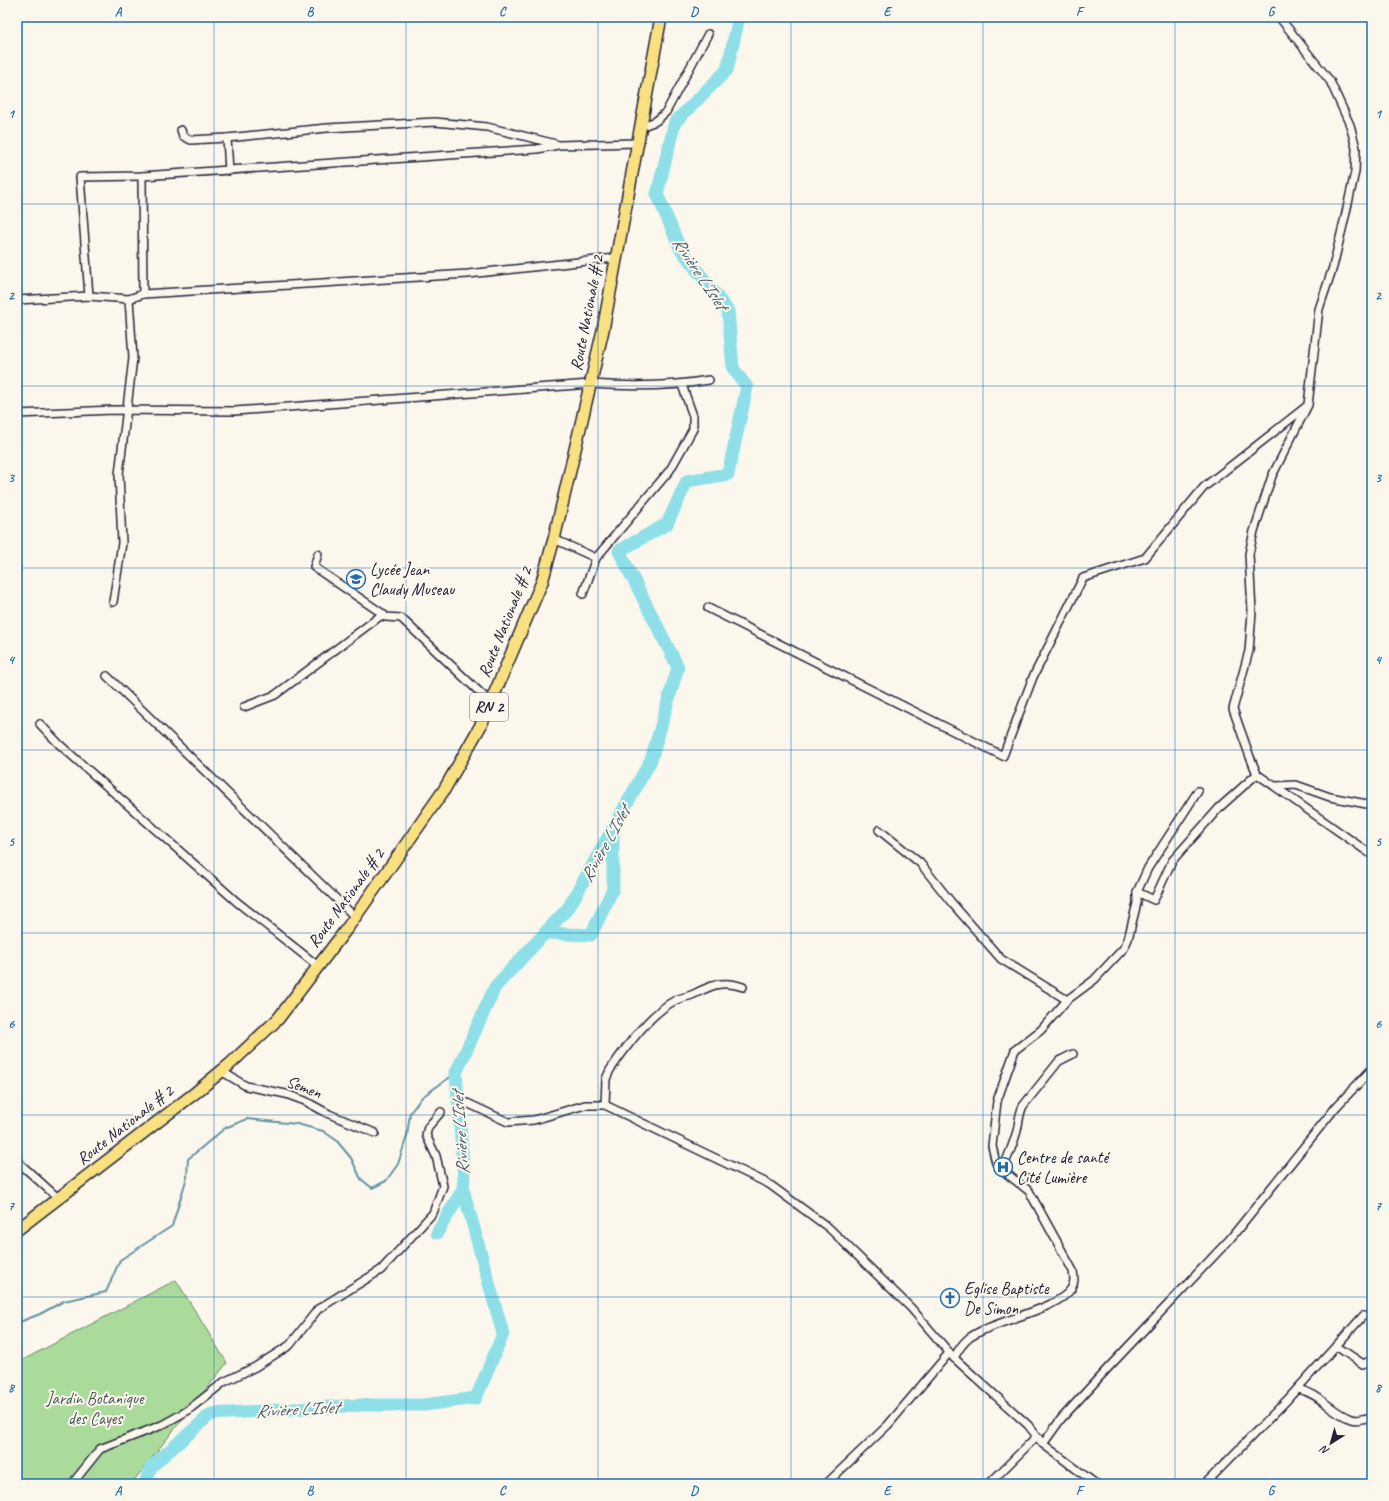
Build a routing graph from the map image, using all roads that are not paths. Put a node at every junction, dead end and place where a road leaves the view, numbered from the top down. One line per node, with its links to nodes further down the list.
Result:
1 (661, 17): 4 (main road, Route Nationale # 2 / RN 2)
2 (1279, 17): 19 (street)
3 (708, 34): 4 (street)
4 (640, 127): 7 (main road, Route Nationale # 2 / RN 2)
5 (180, 130): 6 (street)
6 (227, 138): 8 (street); 9 (street)
7 (637, 143): 8 (street); 11 (main road, Route Nationale # 2 / RN 2)
8 (558, 145): 9 (street)
9 (229, 171): 10 (street)
10 (142, 176): 12 (street); 13 (street)
11 (615, 258): 12 (street); 17 (main road, Route Nationale # 2 / RN 2)
12 (143, 294): 14 (street)
13 (89, 296): 14 (street); 15 (street)
14 (129, 299): 20 (street)
15 (17, 300)
16 (709, 380): 18 (street)
17 (590, 384): 18 (street); 20 (street); 22 (main road, Route Nationale # 2 / RN 2)
18 (682, 385): 24 (street)
19 (1308, 405): 27 (street); 33 (street)
20 (126, 410): 21 (street); 26 (street)
21 (17, 414)
22 (554, 539): 24 (street); 30 (main road, Route Nationale # 2 / RN 2)
23 (318, 554): 28 (street)
24 (596, 558): 25 (street)
25 (583, 594)
26 (113, 602)
27 (708, 608)
28 (383, 614): 30 (street); 31 (street)
29 (107, 676): 40 (street)
30 (490, 702): 40 (main road, Route Nationale # 2 / RN 2)
31 (244, 707)
32 (40, 724): 41 (street)
33 (1258, 774): 34 (street); 39 (street)
34 (1276, 786): 36 (street); 38 (street)
35 (1198, 791): 39 (street)
36 (1372, 805)
37 (879, 830): 43 (street)
38 (1372, 855)
39 (1137, 892): 43 (street)
40 (355, 917): 41 (main road, Route Nationale # 2 / RN 2)
41 (318, 966): 46 (main road, Route Nationale # 2 / RN 2)
42 (743, 987): 48 (street)
43 (1067, 1000): 52 (street)
44 (1073, 1054): 52 (street)
45 (1372, 1069): 62 (street)
46 (221, 1071): 50 (street, Semen); 53 (main road, Route Nationale # 2 / RN 2)
47 (467, 1103): 48 (street)
48 (605, 1105): 57 (street)
49 (440, 1112): 63 (street)
50 (375, 1133)
51 (17, 1161): 53 (street)
52 (1002, 1170): 57 (street)
53 (58, 1198): 54 (main road, Route Nationale # 2 / RN 2)
54 (17, 1230)
55 (1363, 1316): 56 (street)
56 (1336, 1346): 58 (street); 59 (street)
57 (952, 1355): 61 (street); 64 (street)
58 (1372, 1360)
59 (1298, 1389): 60 (street); 67 (street)
60 (1372, 1420)
61 (1036, 1437): 62 (street); 65 (street)
62 (1043, 1444): 66 (street)
63 (72, 1484)
64 (826, 1484)
65 (989, 1484)
66 (1096, 1484)
67 (1205, 1484)

